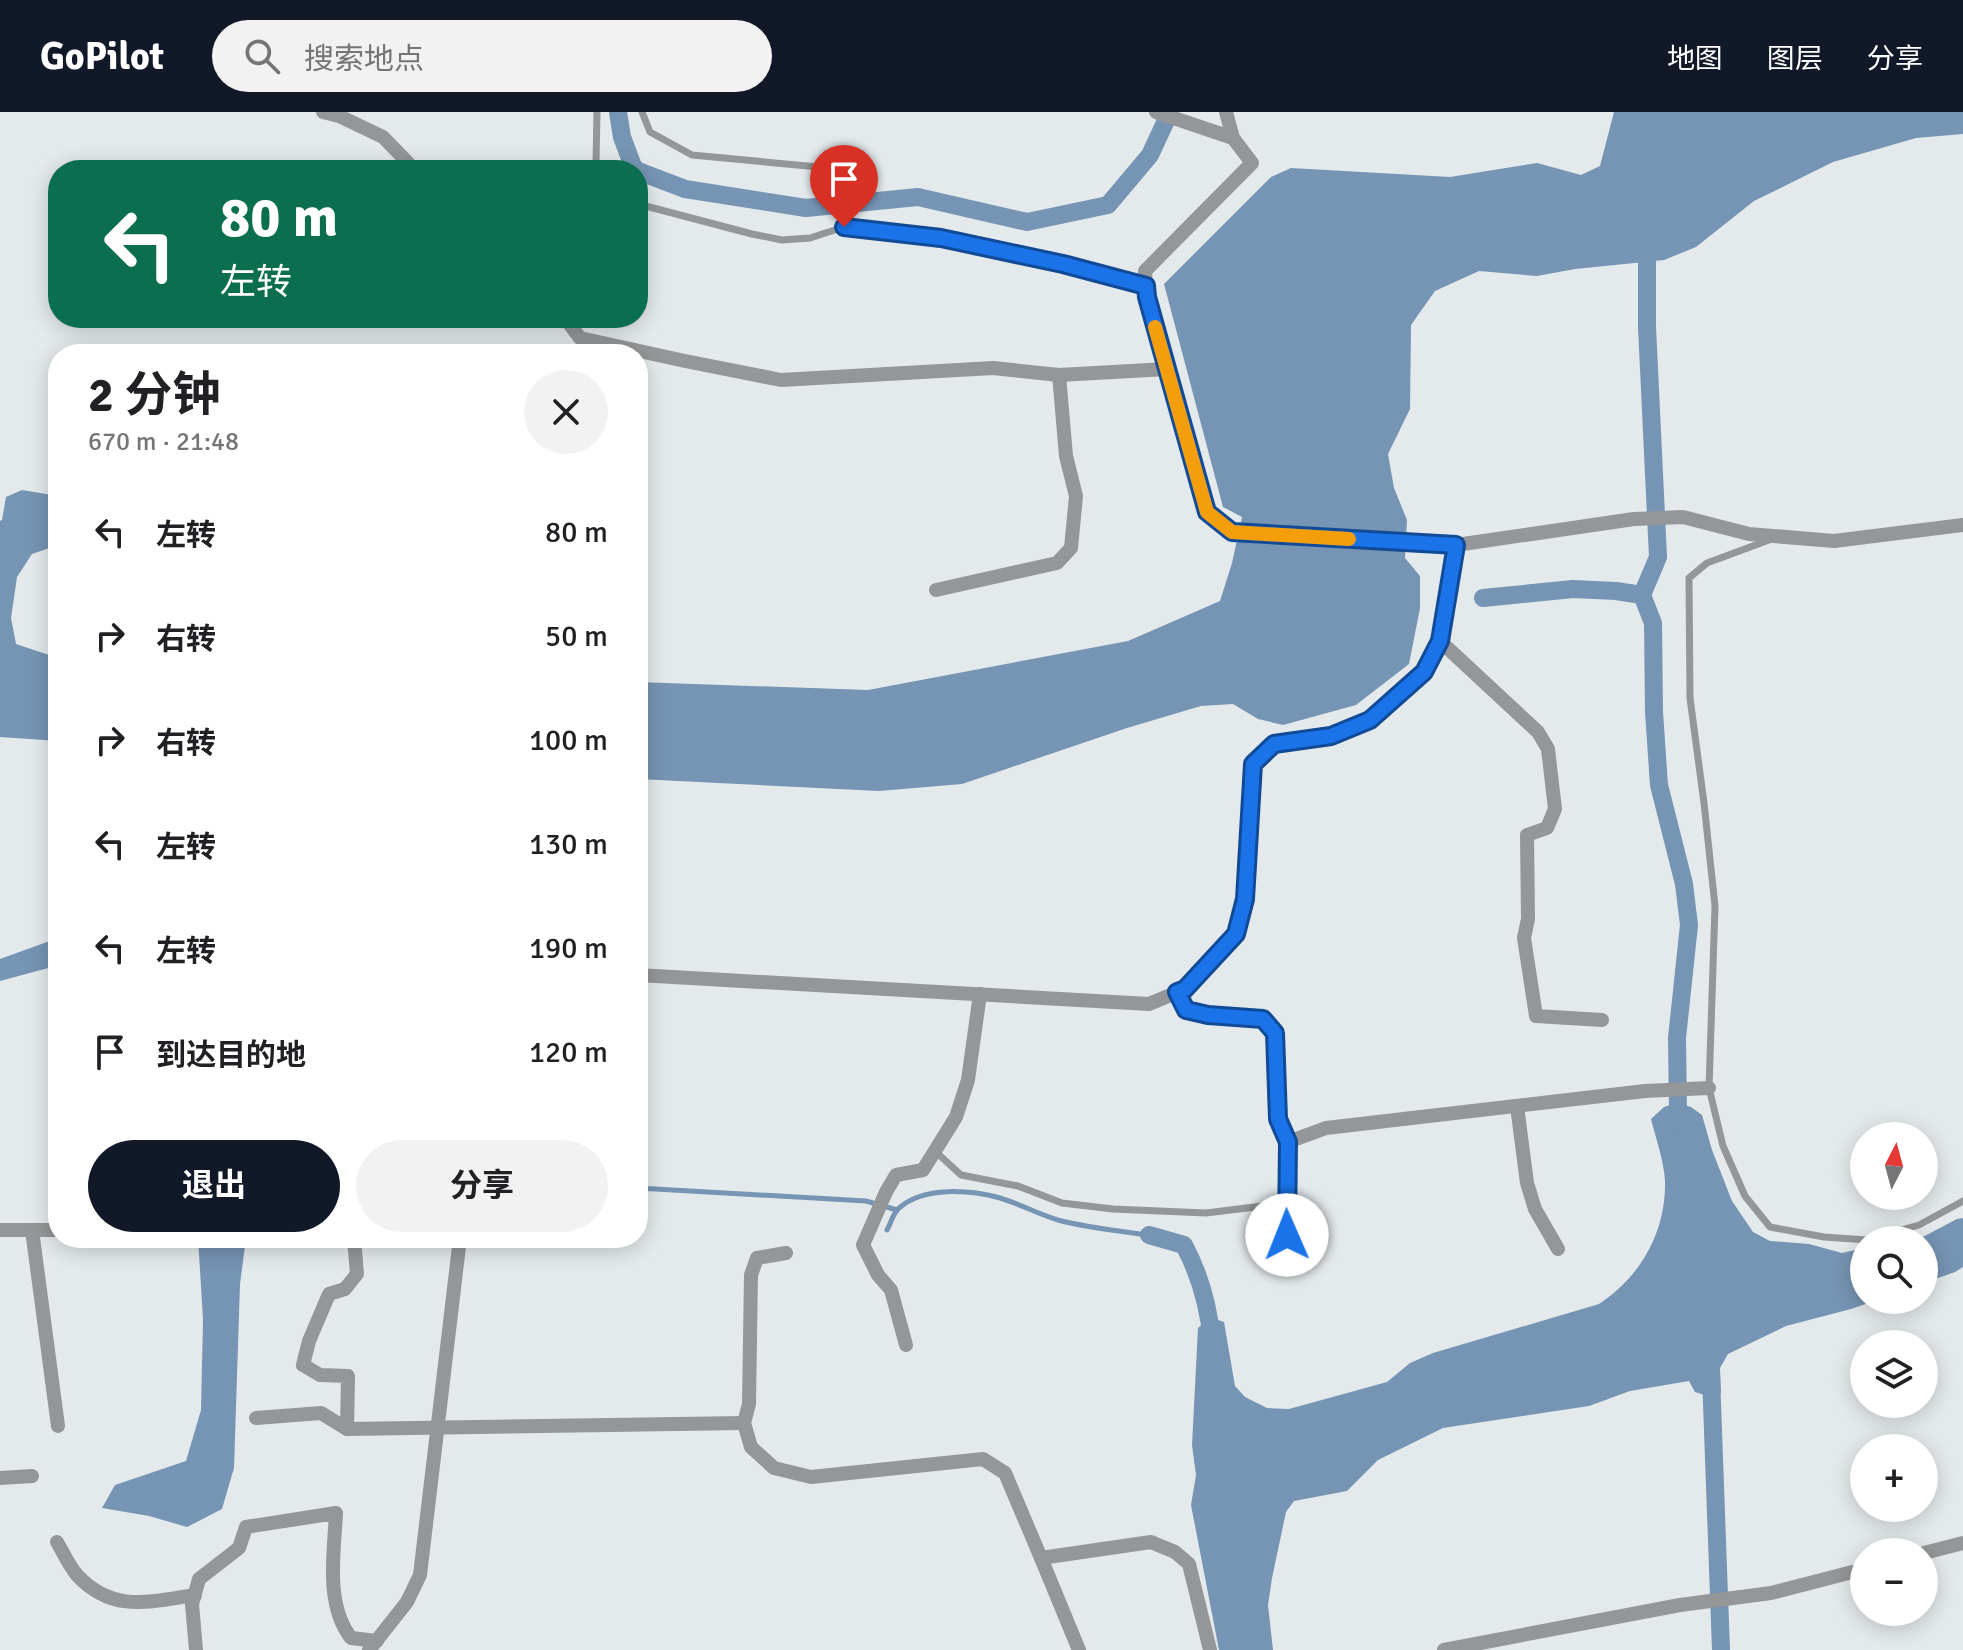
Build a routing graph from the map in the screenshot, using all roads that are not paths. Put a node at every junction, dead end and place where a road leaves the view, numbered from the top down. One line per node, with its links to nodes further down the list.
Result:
1 (323, 112): 7 (street)
2 (597, 112): 8 (lane)
3 (642, 112): 9 (lane)
4 (1156, 112): 6 (street)
5 (1226, 112): 6 (street)
6 (1233, 138): 11 (street)
7 (405, 160)
8 (596, 160)
9 (829, 168)
10 (648, 207): 11 (lane)
11 (1146, 286): 15 (street)
12 (572, 328): 13 (street)
13 (609, 344)
14 (648, 352): 16 (street)
15 (1167, 369): 16 (street); 19 (street)
16 (1059, 375): 20 (street)
17 (1963, 525): 18 (street)
18 (1778, 537): 19 (street); 26 (lane)
19 (1456, 545): 21 (street)
20 (936, 590)
21 (1440, 641): 23 (street); 25 (street)
22 (648, 976): 24 (street)
23 (1177, 992): 24 (street); 28 (street)
24 (980, 994): 29 (street)
25 (1602, 1020)
26 (1709, 1088): 27 (street); 30 (lane)
27 (1517, 1106): 28 (street); 38 (street)
28 (1288, 1142): 31 (street)
29 (936, 1152): 31 (lane); 40 (street)
30 (1963, 1201)
31 (1287, 1203): 35 (street)
32 (0, 1230): 33 (street)
33 (32, 1230): 34 (street); 43 (street)
34 (48, 1230)
35 (1287, 1235)
36 (355, 1248): 45 (street)
37 (459, 1248): 44 (street)
38 (1558, 1249)
39 (786, 1253): 42 (street)
40 (906, 1345)
41 (256, 1418): 45 (street)
42 (744, 1423): 44 (street); 51 (street)
43 (58, 1426)
44 (437, 1428): 45 (street); 54 (street)
45 (347, 1429)
46 (32, 1476): 47 (street)
47 (0, 1478)
48 (57, 1542): 53 (street)
49 (1963, 1543): 50 (street)
50 (1938, 1549)
51 (1041, 1558): 56 (street); 57 (street)
52 (1850, 1573): 58 (street)
53 (195, 1595): 54 (street); 55 (street)
54 (373, 1645)
55 (196, 1650)
56 (1079, 1650)
57 (1210, 1650)
58 (1444, 1650)

